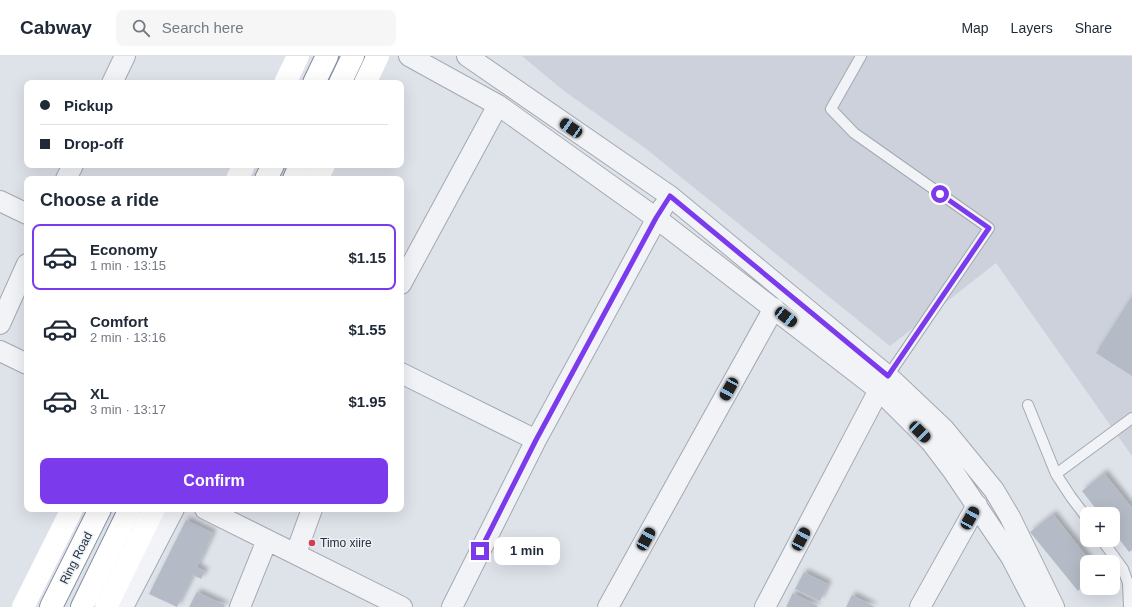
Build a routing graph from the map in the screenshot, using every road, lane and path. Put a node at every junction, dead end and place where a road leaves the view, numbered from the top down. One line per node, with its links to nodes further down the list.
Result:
1 (125, 56): 10 (street)
2 (298, 56): 11 (main road)
3 (327, 56): 12 (main road)
4 (353, 56): 13 (main road)
5 (378, 56): 14 (main road)
6 (388, 56): 15 (street)
7 (409, 56): 16 (street)
8 (467, 56): 17 (street)
9 (861, 56): 28 (lane)
10 (113, 80)
11 (286, 80)
12 (315, 80)
13 (341, 80)
14 (366, 80)
15 (376, 80)
16 (498, 104): 20 (street); 22 (street)
17 (670, 196): 20 (street); 28 (street)
18 (0, 201): 19 (street)
19 (24, 213)
20 (656, 218): 23 (street); 31 (street)
21 (24, 271): 24 (street)
22 (404, 278)
23 (774, 308): 28 (street); 53 (street)
24 (0, 324)
25 (0, 351): 26 (street)
26 (24, 363)
27 (404, 374): 31 (street)
28 (883, 383): 33 (street); 54 (street); 57 (street)
29 (1028, 405): 32 (lane)
30 (1132, 418): 32 (lane)
31 (536, 440): 52 (street)
32 (1056, 474): 34 (lane)
33 (977, 505): 55 (street); 56 (street)
34 (1080, 509)
35 (70, 512): 45 (main road)
36 (98, 512): 46 (main road, Ring Road)
37 (129, 512): 47 (main road)
38 (153, 512): 48 (main road)
39 (172, 512): 49 (street)
40 (211, 512): 42 (street)
41 (311, 512): 44 (street)
42 (267, 540): 44 (street); 50 (street)
43 (1107, 547): 58 (lane)
44 (296, 553): 51 (street)
45 (23, 607)
46 (51, 607)
47 (82, 607)
48 (106, 607)
49 (123, 607)
50 (240, 607)
51 (402, 607)
52 (452, 607)
53 (608, 607)
54 (765, 607)
55 (920, 607)
56 (1037, 607)
57 (1054, 607)
58 (1128, 607)

